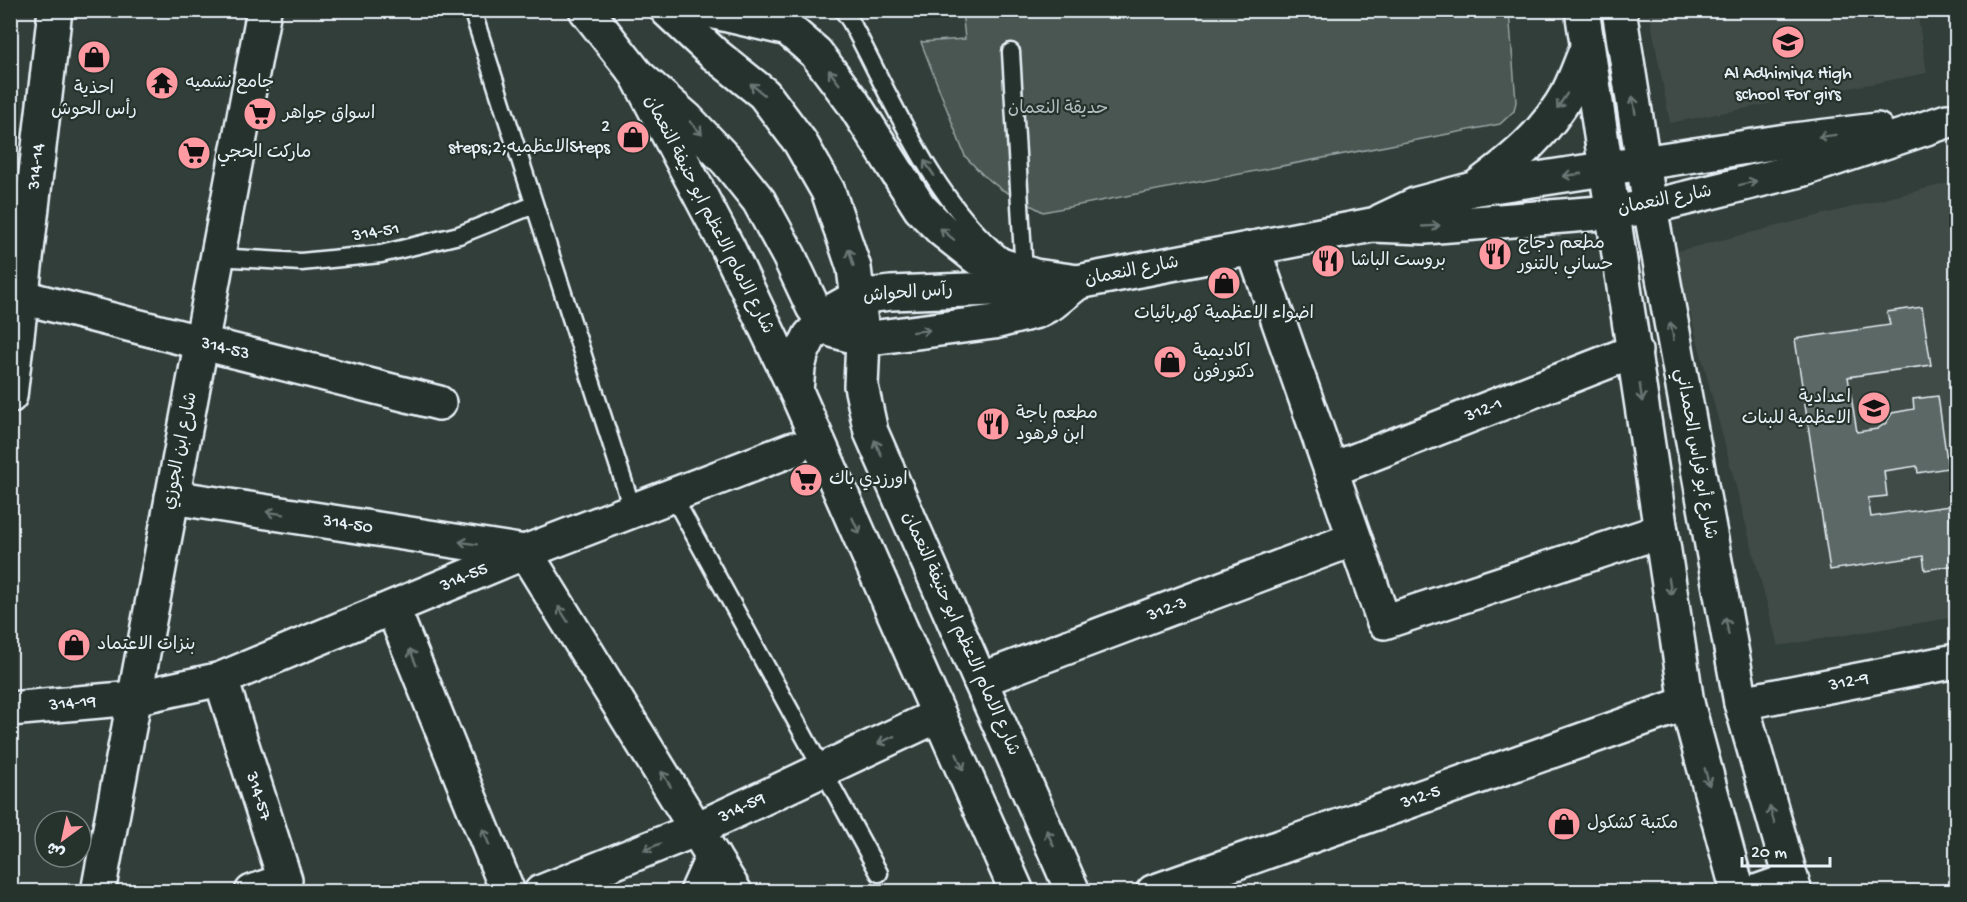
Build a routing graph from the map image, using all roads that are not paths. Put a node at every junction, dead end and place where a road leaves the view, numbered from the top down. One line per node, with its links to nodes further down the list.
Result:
1 (55, 10): 25 (street, 314-14)
2 (264, 10): 22 (street, شارع ابن الجوزي)
3 (471, 10): 17 (lane)
4 (586, 10): 12 (street, شارع الامام الاعظم ابو حنيفة النعمان)
5 (667, 10): 26 (street, شارع الامام الاعظم ابو حنيفة النعمان, one-way to 5)
6 (706, 10): 23 (street, one-way to 6)
7 (843, 10): 23 (lane, one-way to 7)
8 (1582, 10): 10 (street)
9 (1619, 10): 14 (street, شارع أبو فراس الحمداني, one-way to 9)
10 (1587, 48): 15 (street); 16 (street, one-way to 16)
11 (1011, 52): 23 (lane)
12 (637, 75): 27 (street, one-way to 27); 31 (street, شارع الامام الاعظم ابو حنيفة النعمان)
13 (1952, 120): 14 (street, شارع النعمان, one-way to 14); 18 (street, شارع النعمان, one-way to 13)
14 (1643, 163): 15 (street, شارع النعمان); 18 (street, شارع أبو فراس الحمداني)
15 (1607, 170): 16 (street, شارع النعمان, one-way to 16); 19 (street)
16 (1473, 189): 20 (street, شارع النعمان)
17 (534, 205): 22 (lane, 314-51); 38 (lane)
18 (1650, 207): 19 (street, شارع النعمان); 48 (street, شارع أبو فراس الحمداني, one-way to 18)
19 (1613, 212): 20 (street, شارع النعمان, one-way to 19); 30 (street)
20 (1372, 225): 21 (street, شارع النعمان)
21 (1253, 248): 24 (street, شارع النعمان); 35 (street)
22 (217, 257): 29 (street, شارع ابن الجوزي)
23 (1024, 273): 24 (street)
24 (1078, 282): 26 (street, رآس الحواش); 28 (street, شارع النعمان, one-way to 24)
25 (17, 295): 29 (street, 314-53); 32 (street, 314-14)
26 (857, 297): 27 (street, رآس الحواش); 28 (street, شارع الامام الاعظم ابو حنيفة النعمان)
27 (823, 321): 28 (street); 31 (street, رآس الحواش)
28 (863, 339): 45 (street, شارع الامام الاعظم ابو حنيفة النعمان, one-way to 28)
29 (201, 342): 33 (street, 314-53); 37 (street, شارع ابن الجوزي)
30 (1635, 351): 35 (street, 312-1); 39 (street, one-way to 39)
31 (796, 391): 50 (street, شارع الامام الاعظم ابو حنيفة النعمان, one-way to 50)
32 (10, 396)
33 (439, 403)
34 (793, 448): 36 (street, 314-55)
35 (1331, 470): 40 (street)
36 (673, 496): 38 (street, 314-55); 51 (lane)
37 (172, 497): 41 (street, 314-50, one-way to 37); 46 (street, شارع ابن الجوزي)
38 (633, 511): 41 (street, 314-55)
39 (1661, 531): 40 (street); 47 (street, one-way to 47)
40 (1354, 539): 45 (street, 312-3)
41 (525, 552): 42 (street, 314-55); 52 (street, one-way to 41)
42 (393, 609): 44 (street, 314-55); 57 (street, one-way to 42)
43 (1956, 661): 48 (street, 312-9)
44 (221, 679): 46 (street, 314-55); 56 (street, 314-57)
45 (980, 680): 62 (street, شارع الامام الاعظم ابو حنيفة النعمان, one-way to 45)
46 (134, 698): 49 (street, 314-19); 55 (street, شارع ابن الجوزي)
47 (1687, 703): 63 (street, 312-5); 64 (street, one-way to 64)
48 (1741, 703): 54 (street, شارع أبو فراس الحمداني, one-way to 48)
49 (10, 709)
50 (939, 715): 51 (street, 314-59, one-way to 51); 61 (street, شارع الامام الاعظم ابو حنيفة النعمان, one-way to 61)
51 (822, 770): 52 (street, 314-59); 53 (lane)
52 (704, 842): 58 (street, 314-59, one-way to 58); 59 (street); 60 (street)
53 (879, 873)
54 (1793, 886): 65 (street)
55 (98, 891)
56 (252, 891)
57 (508, 891)
58 (541, 891)
59 (697, 891)
60 (735, 891)
61 (1017, 891)
62 (1073, 891)
63 (1154, 891)
64 (1738, 891)
65 (1756, 891)

